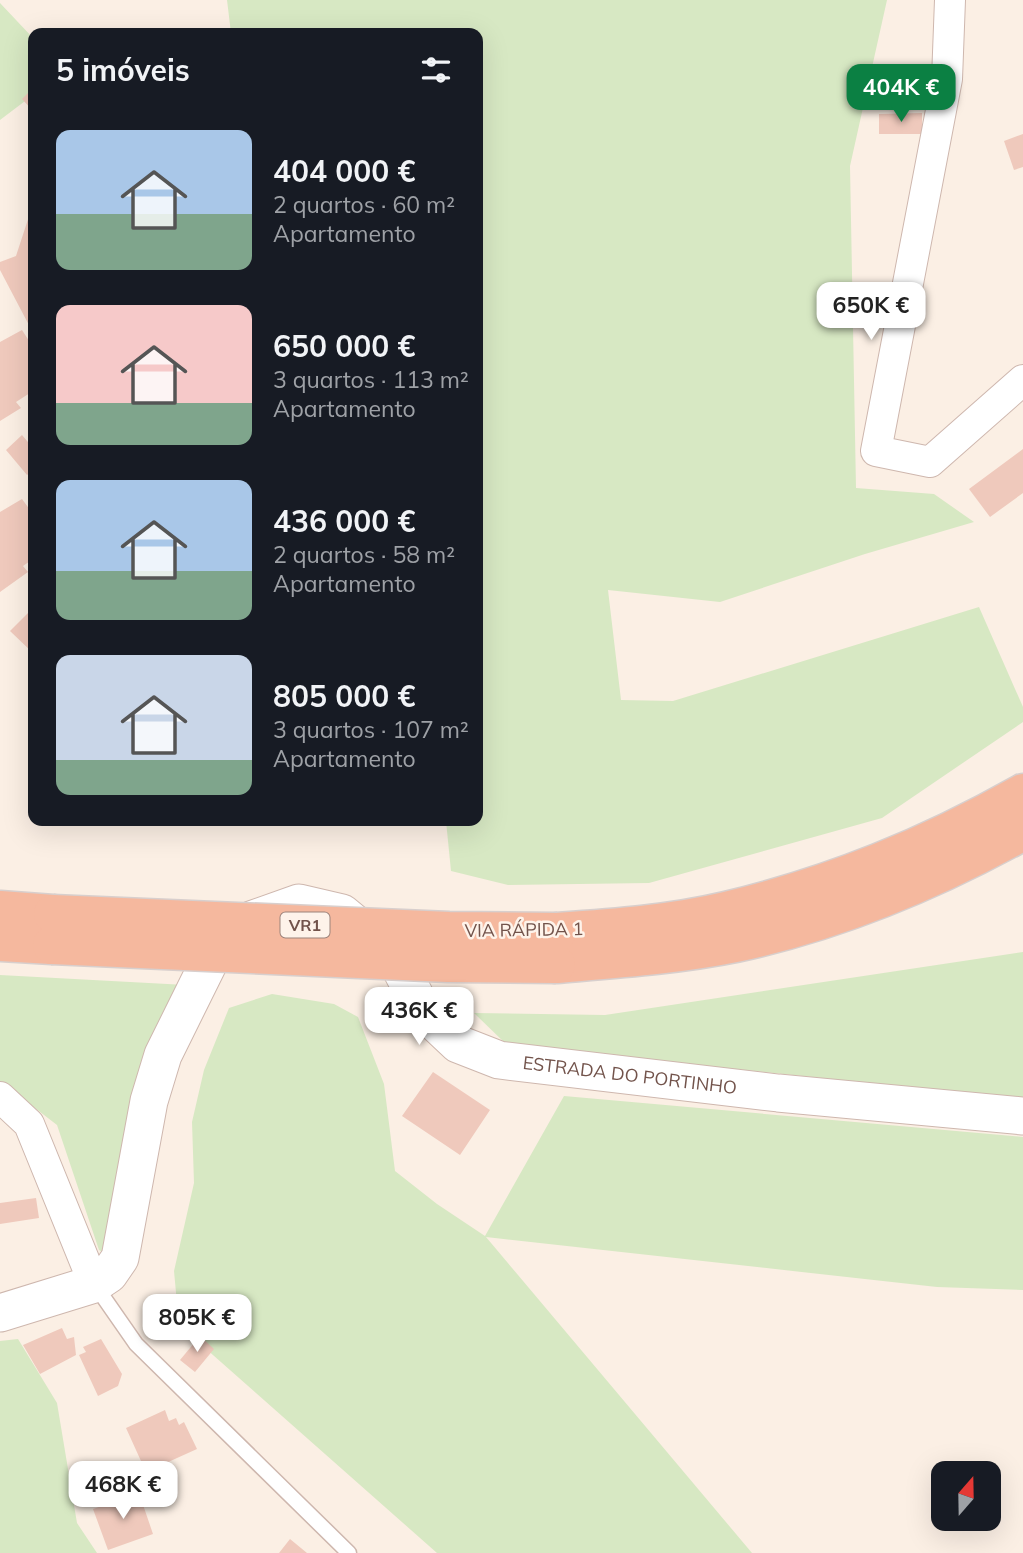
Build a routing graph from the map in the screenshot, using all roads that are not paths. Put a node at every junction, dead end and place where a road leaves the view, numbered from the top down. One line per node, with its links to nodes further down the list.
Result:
1 (950, 0): 2 (street)
2 (1023, 380)
3 (1023, 793): 8 (highway, VIA RÁPIDA 1 / VR1)
4 (1023, 831): 8 (highway, VIA RÁPIDA 1 / VR1)
5 (0, 910): 6 (highway, VIA RÁPIDA 1 / VR1)
6 (52, 929): 7 (highway, VIA RÁPIDA 1 / VR1); 8 (highway, VIA RÁPIDA 1 / VR1, bridge)
7 (0, 942)
8 (557, 948)
9 (0, 1097): 11 (street)
10 (1023, 1116): 11 (street, ESTRADA DO PORTINHO)
11 (94, 1284): 12 (street); 13 (lane)
12 (0, 1313)
13 (349, 1553)

